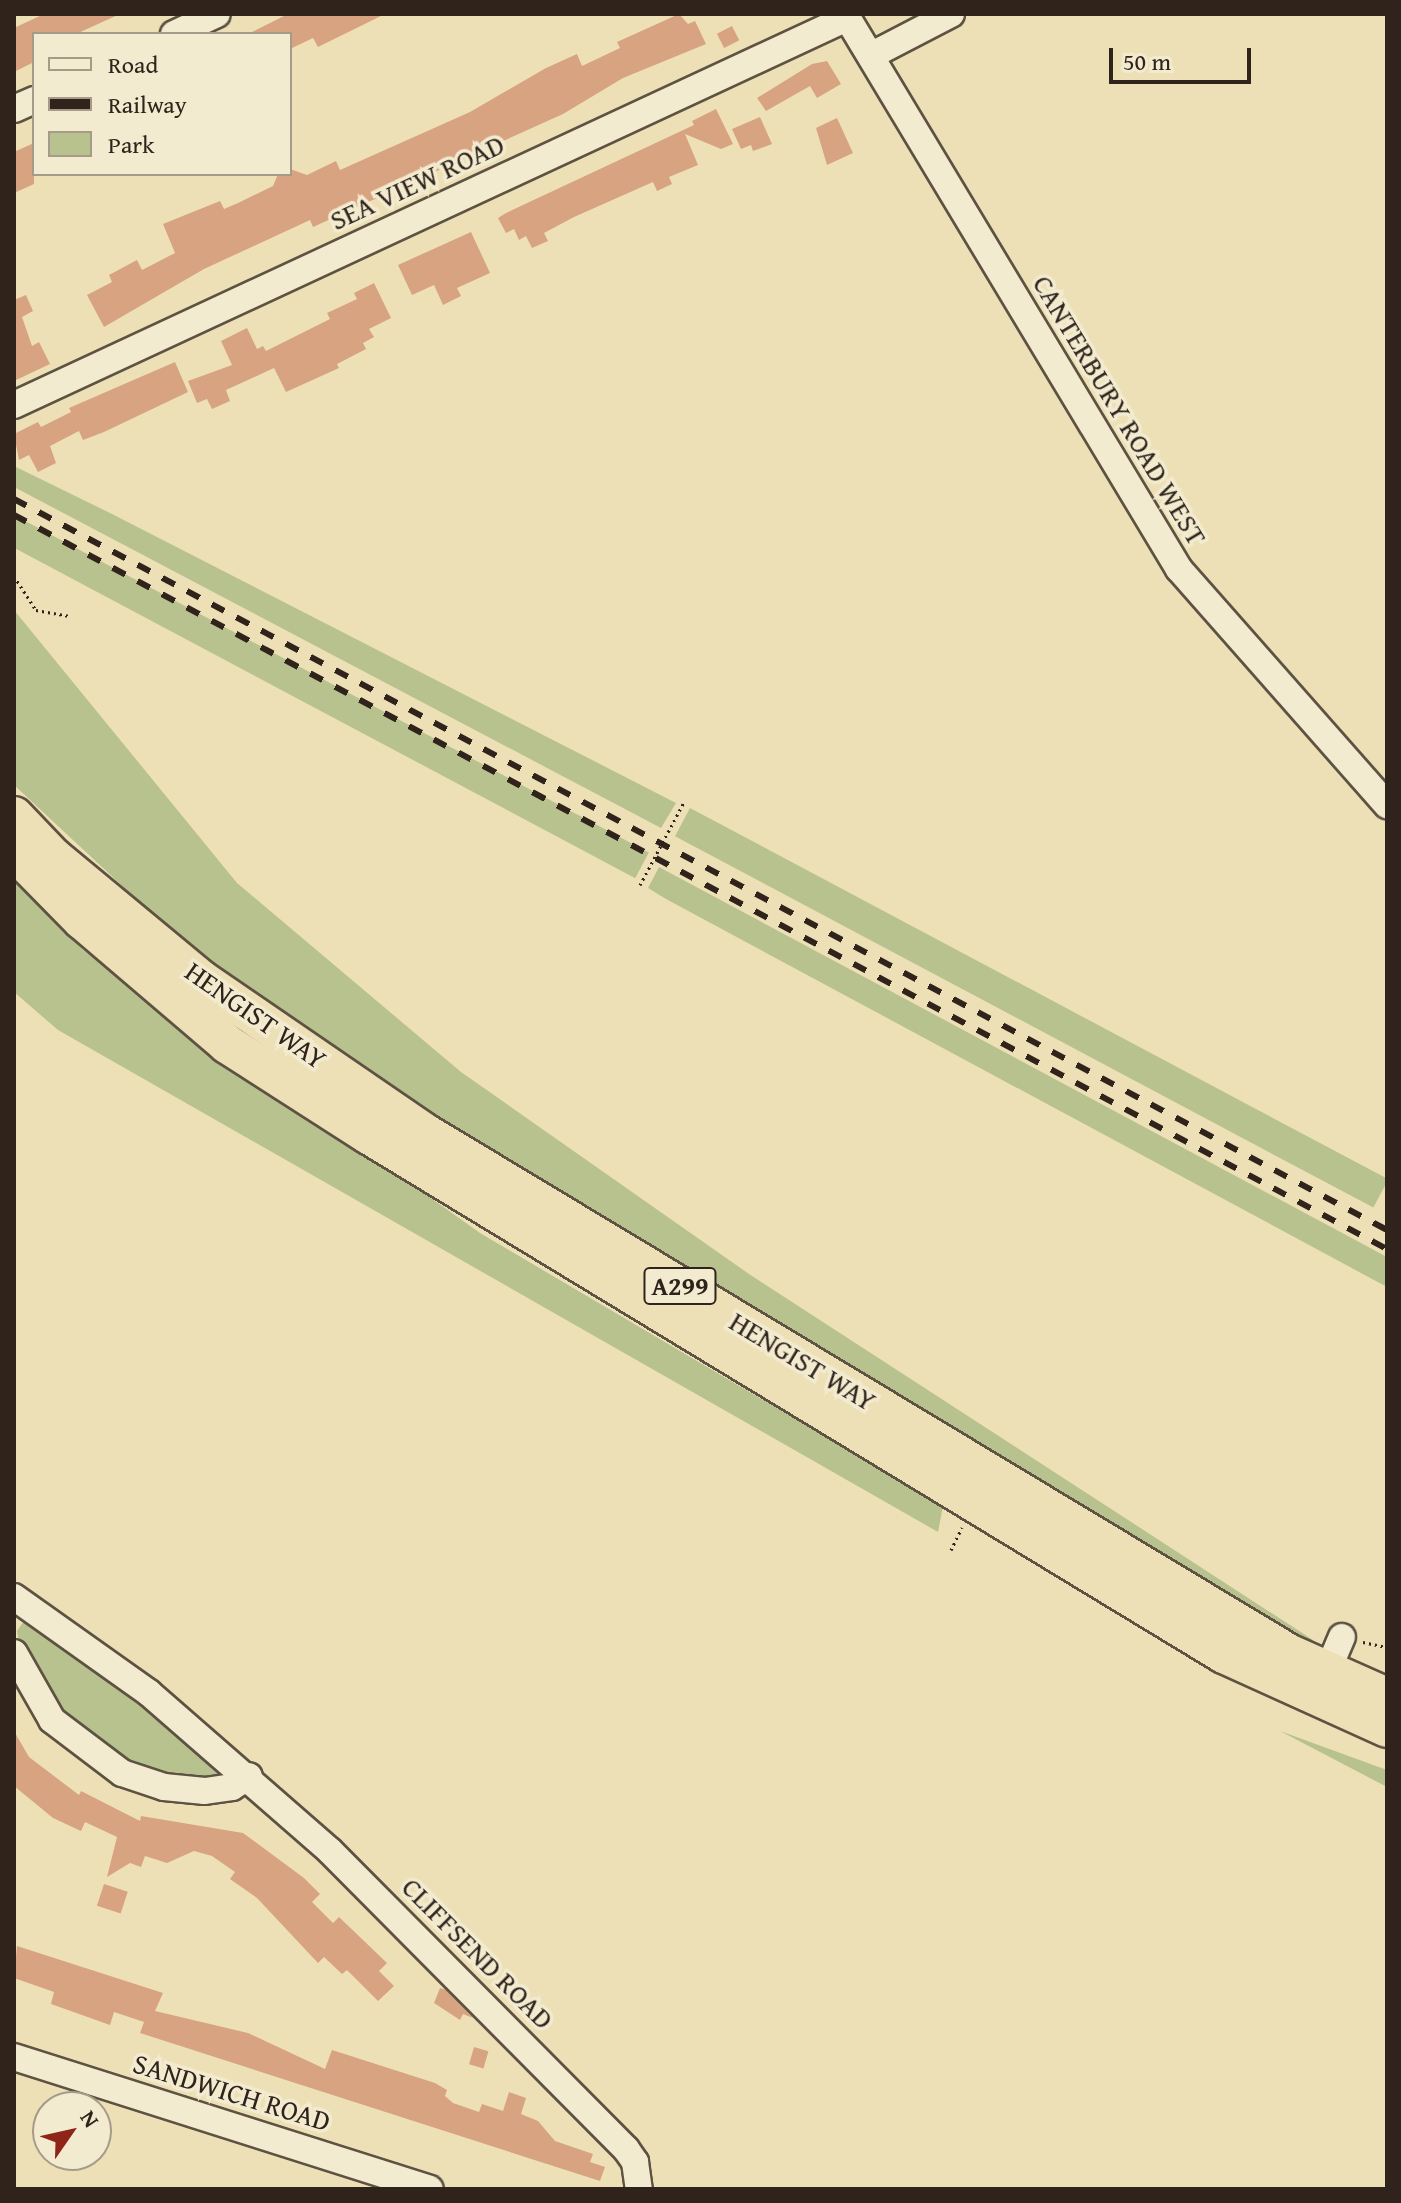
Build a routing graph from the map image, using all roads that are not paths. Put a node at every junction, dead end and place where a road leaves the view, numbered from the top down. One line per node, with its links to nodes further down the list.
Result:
1 (217, 14): 4 (street)
2 (951, 14): 5 (street)
3 (846, 16): 5 (street, CANTERBURY ROAD WEST); 6 (street, SEA VIEW ROAD)
4 (178, 32)
5 (872, 55): 7 (street, CANTERBURY ROAD WEST)
6 (14, 405)
7 (1387, 805)
8 (14, 816): 13 (highway, HENGIST WAY / A299)
9 (14, 851): 15 (highway, HENGIST WAY / A299)
10 (14, 1597): 16 (street, CLIFFSEND ROAD)
11 (1342, 1637): 13 (street)
12 (14, 1653): 16 (street)
13 (1327, 1672): 14 (highway, HENGIST WAY / A299)
14 (1387, 1697)
15 (1387, 1728)
16 (249, 1776): 19 (street, CLIFFSEND ROAD)
17 (14, 2057): 18 (street, SANDWICH ROAD)
18 (430, 2189)
19 (639, 2189)

